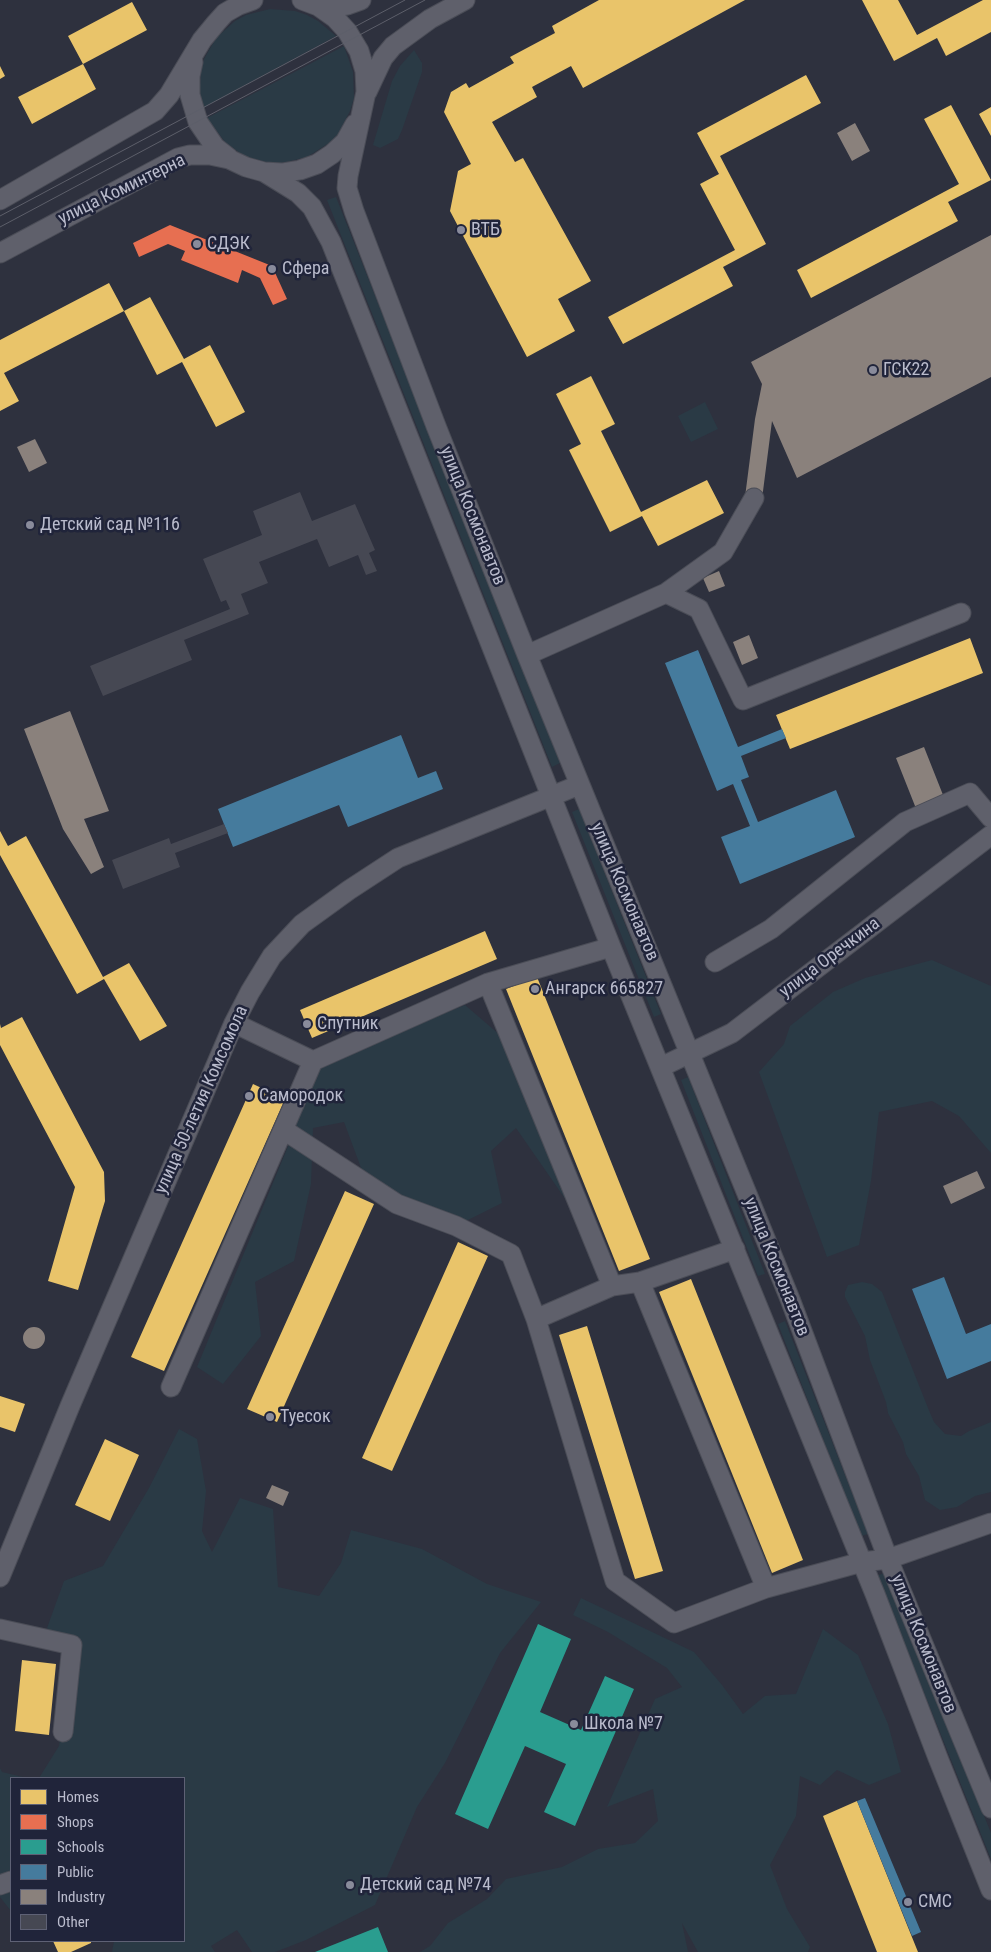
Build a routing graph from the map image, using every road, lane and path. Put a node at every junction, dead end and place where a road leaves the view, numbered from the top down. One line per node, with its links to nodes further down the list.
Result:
1 (221, 0): 6 (street)
2 (254, 0): 6 (street)
3 (361, 0): 5 (street)
4 (465, 0): 7 (street, улица Коминтерна)
5 (310, 3): 7 (street, улица Космонавтов)
6 (202, 40): 8 (street); 10 (street)
7 (362, 112): 9 (street, улица Коминтерна); 15 (street, улица Космонавтов)
8 (229, 159): 9 (street, улица Коминтерна); 11 (street, улица Коминтерна)
9 (264, 172): 17 (street, улица Космонавтов)
10 (0, 200)
11 (0, 253)
12 (754, 498): 13 (street)
13 (666, 593): 14 (street); 15 (street)
14 (961, 613)
15 (527, 655): 16 (street, улица Космонавтов)
16 (579, 785): 17 (street, улица 50-летия Комсомола); 24 (street, улица Космонавтов)
17 (551, 795): 20 (street, улица Космонавтов); 23 (street, улица 50-летия Комсомола)
18 (991, 818): 21 (street)
19 (991, 834): 24 (street, улица Оречкина)
20 (611, 947): 22 (street); 26 (street, улица Космонавтов)
21 (715, 962)
22 (488, 983): 25 (street); 30 (street)
23 (234, 1023): 25 (street); 36 (street, улица 50-летия Комсомола)
24 (691, 1054): 26 (street, улица Оречкина); 34 (street, улица Космонавтов)
25 (313, 1061): 27 (street)
26 (661, 1067): 28 (street, улица Космонавтов)
27 (284, 1130): 31 (street); 32 (street)
28 (735, 1249): 29 (street); 35 (street, улица Космонавтов)
29 (640, 1282): 30 (street); 37 (street)
30 (612, 1286): 31 (street)
31 (536, 1319): 37 (street)
32 (171, 1386)
33 (991, 1523): 34 (street)
34 (888, 1559): 35 (street); 40 (street, улица Космонавтов)
35 (862, 1562): 37 (street); 41 (street, улица Космонавтов)
36 (0, 1576)
37 (766, 1588)
38 (0, 1629): 39 (street)
39 (63, 1732)
40 (991, 1808)
41 (991, 1890)

